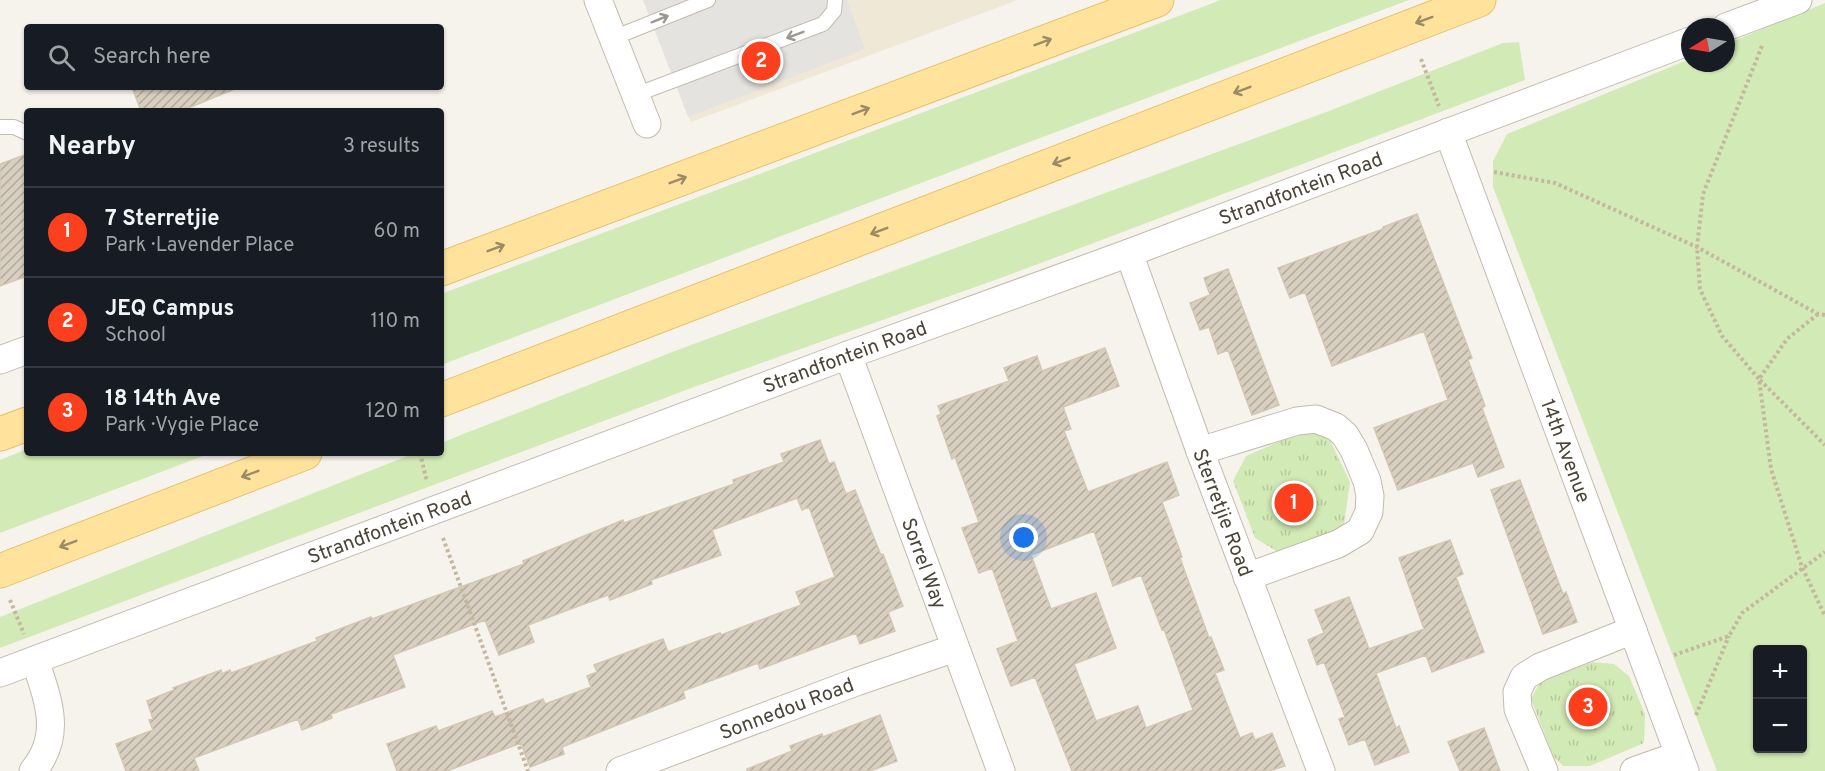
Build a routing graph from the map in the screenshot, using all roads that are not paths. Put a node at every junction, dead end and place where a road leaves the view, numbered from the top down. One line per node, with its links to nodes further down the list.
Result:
1 (598, 0): 8 (street)
2 (708, 0): 8 (lane, one-way to 2)
3 (835, 0): 10 (lane, one-way to 10)
4 (1156, 0): 16 (main road, one-way to 4)
5 (1479, 0): 20 (main road, one-way to 20)
6 (1787, 4): 7 (street)
7 (1735, 24)
8 (613, 38): 10 (street)
9 (1681, 44): 14 (street, Strandfontein Road)
10 (635, 95): 11 (street)
11 (647, 124)
12 (0, 127): 13 (lane)
13 (24, 132)
14 (1448, 132): 15 (street, Strandfontein Road); 27 (street, 14th Avenue)
15 (1129, 253): 18 (street, Strandfontein Road); 23 (street, Sterretjie Road)
16 (444, 268)
17 (24, 351): 19 (street)
18 (848, 355): 28 (street, Sorrel Way); 29 (street, Strandfontein Road)
19 (0, 360)
20 (444, 399)
21 (24, 425): 22 (main road)
22 (0, 434)
23 (1200, 451): 25 (street, Sterretjie Road); 25 (street)
24 (298, 456): 26 (main road, one-way to 26)
25 (1247, 577): 35 (street, Sterretjie Road)
26 (5, 584)
27 (1633, 630): 31 (street, 14th Avenue); 36 (street)
28 (955, 648): 33 (street, Sonnedou Road); 34 (street, Sorrel Way)
29 (35, 660): 30 (street, Strandfontein Road); 32 (street)
30 (0, 673)
31 (1682, 763): 37 (street)
32 (33, 771)
33 (620, 771)
34 (1001, 771)
35 (1320, 771)
36 (1544, 771)
37 (1634, 771)

